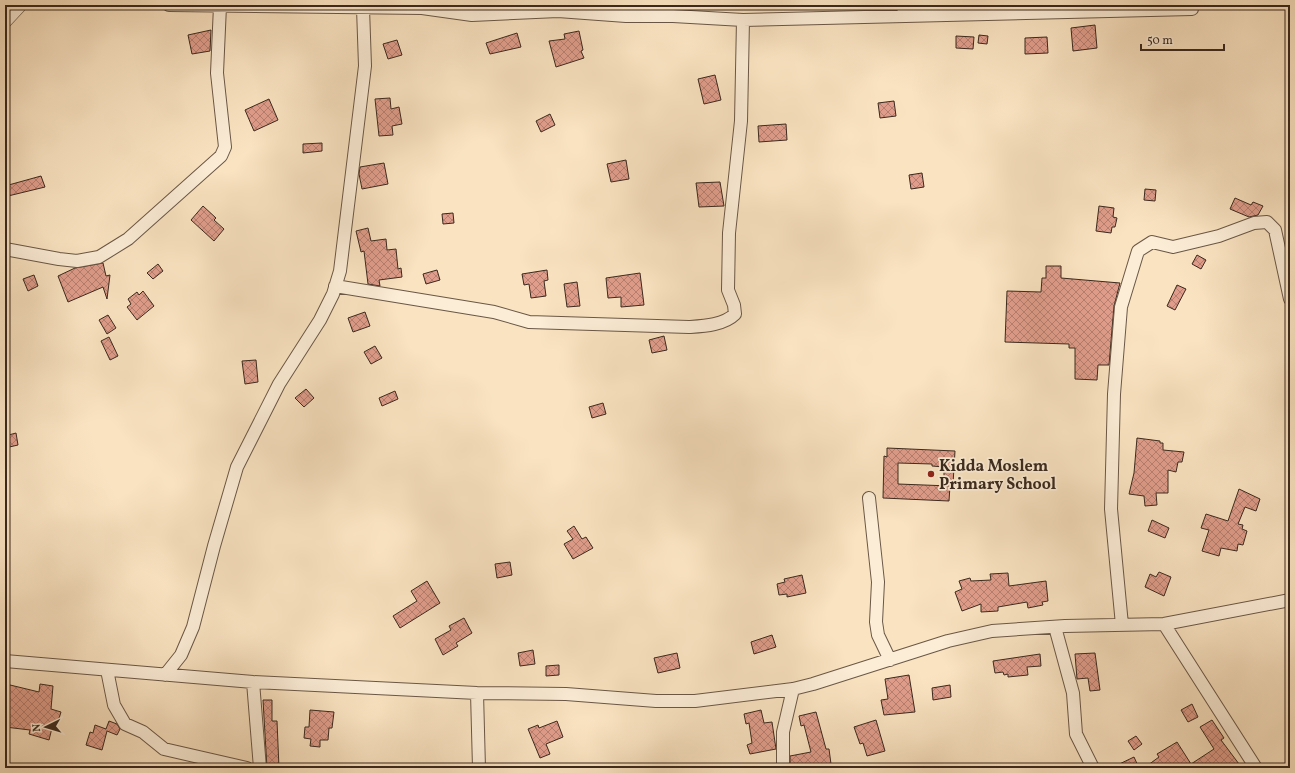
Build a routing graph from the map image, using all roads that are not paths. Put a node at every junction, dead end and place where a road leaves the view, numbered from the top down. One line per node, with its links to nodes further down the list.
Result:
1 (19, 5): 8 (street)
2 (169, 5): 4 (street)
3 (909, 5): 7 (street)
4 (220, 6): 5 (street); 10 (street)
5 (363, 8): 9 (street); 11 (street)
6 (1192, 9): 7 (street)
7 (901, 16): 9 (street)
8 (5, 20)
9 (743, 20): 11 (street)
10 (5, 249)
11 (335, 286): 21 (street)
12 (1290, 299): 16 (street)
13 (869, 498): 18 (street)
14 (1290, 600): 15 (street)
15 (1164, 624): 16 (street); 25 (street)
16 (1122, 625): 17 (street)
17 (1055, 627): 18 (street); 30 (street)
18 (890, 660): 23 (street)
19 (5, 661): 20 (street)
20 (107, 670): 21 (street); 26 (street)
21 (165, 675): 22 (street)
22 (253, 682): 24 (street); 27 (street)
23 (793, 689): 24 (street); 29 (street)
24 (476, 693): 28 (street)
25 (1252, 767)
26 (247, 768)
27 (260, 768)
28 (479, 768)
29 (783, 768)
30 (1093, 768)

